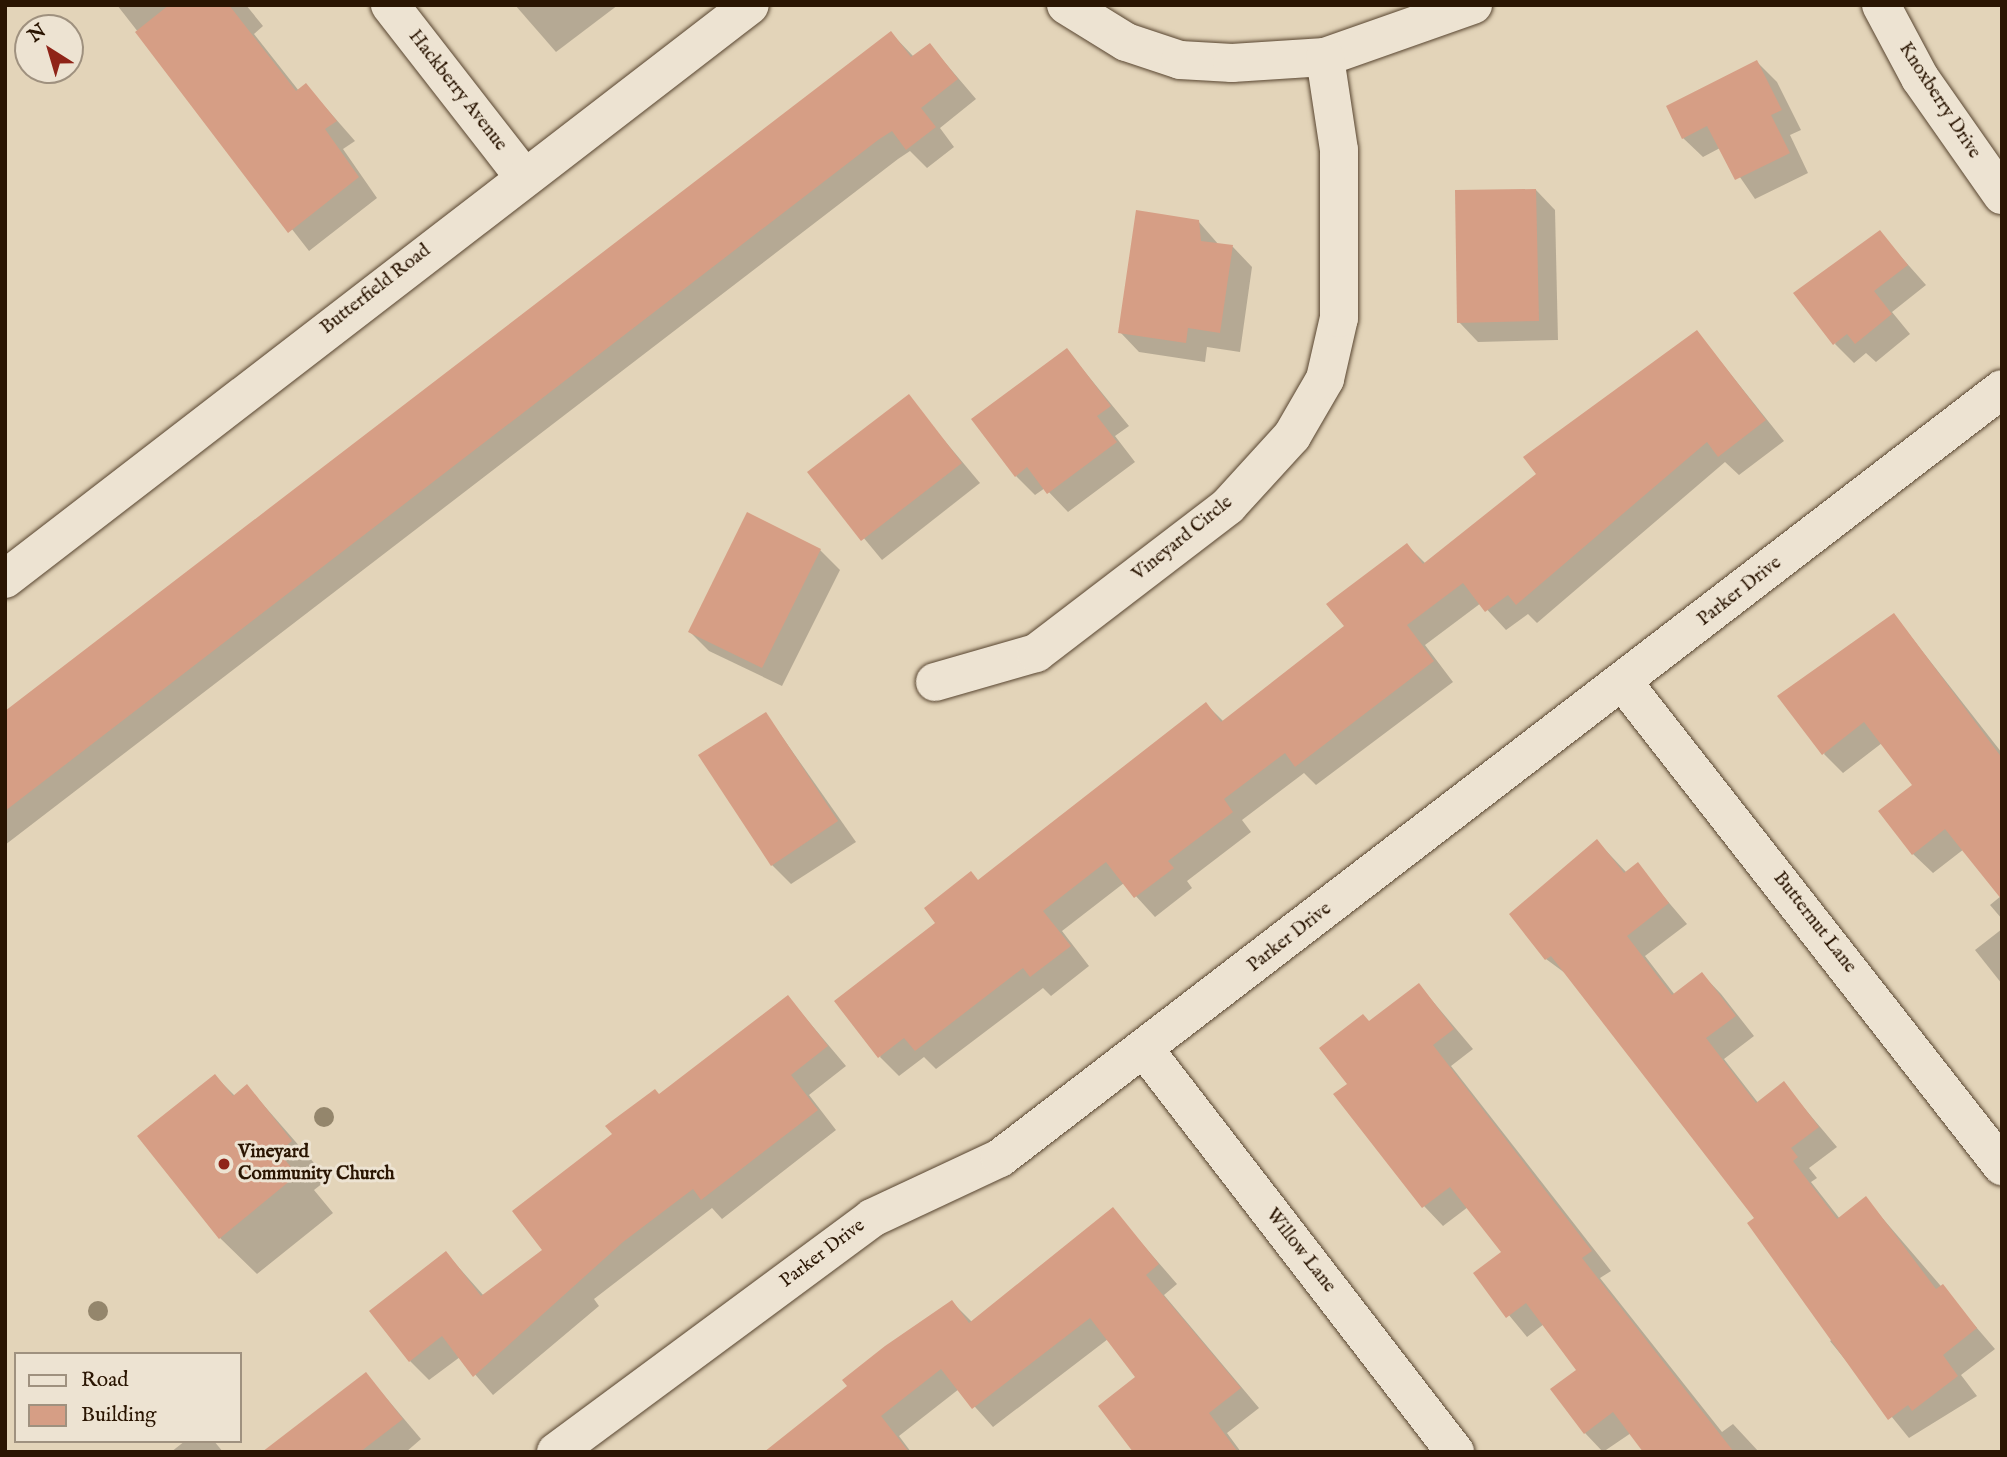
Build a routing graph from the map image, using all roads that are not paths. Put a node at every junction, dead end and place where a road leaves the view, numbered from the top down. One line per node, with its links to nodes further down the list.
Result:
1 (390, 5): 7 (street, Hackberry Avenue)
2 (750, 5): 7 (street, Butterfield Road)
3 (1066, 5): 6 (street)
4 (1473, 5): 6 (street)
5 (1881, 5): 8 (street, Knoxberry Drive)
6 (1325, 57): 11 (street, Vineyard Circle)
7 (523, 176): 10 (street, Butterfield Road)
8 (2002, 195)
9 (2002, 389): 12 (street, Parker Drive)
10 (5, 579)
11 (935, 682)
12 (1623, 682): 13 (street, Parker Drive); 14 (street, Butternut Lane)
13 (1145, 1050): 15 (street, Parker Drive); 16 (street, Willow Lane)
14 (2002, 1166)
15 (556, 1452)
16 (1455, 1452)

